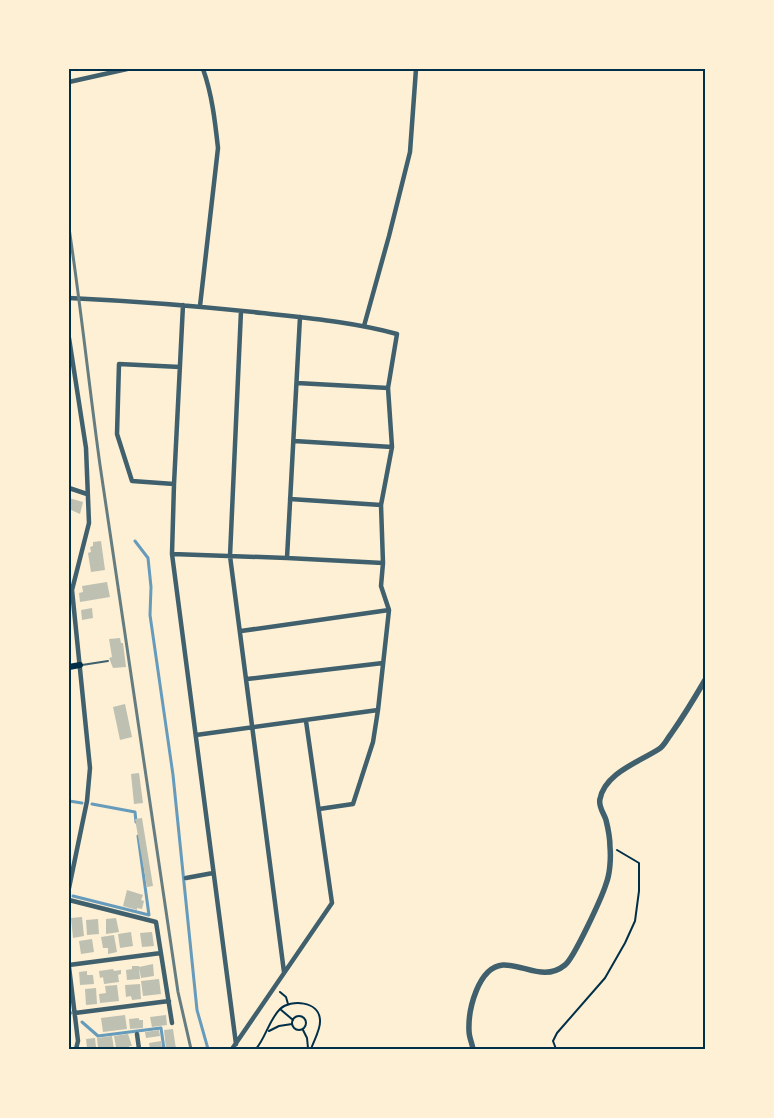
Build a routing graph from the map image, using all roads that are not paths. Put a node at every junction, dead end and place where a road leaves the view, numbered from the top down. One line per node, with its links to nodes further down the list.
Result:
1 (127, 69): 4 (street)
2 (203, 69): 7 (street)
3 (416, 69): 10 (street)
4 (69, 82)
5 (69, 298): 6 (street)
6 (183, 305): 7 (street); 12 (street)
7 (200, 306): 8 (street)
8 (241, 311): 9 (street); 23 (street)
9 (300, 317): 10 (street); 13 (street)
10 (364, 326): 14 (street)
11 (69, 338): 19 (street)
12 (180, 367): 17 (street); 17 (street)
13 (297, 383): 14 (street); 15 (street)
14 (388, 388): 16 (street)
15 (294, 441): 16 (street); 20 (street)
16 (392, 447): 21 (street)
17 (174, 484): 22 (street)
18 (69, 488): 19 (street)
19 (88, 494): 30 (street)
20 (290, 499): 21 (street); 24 (street)
21 (380, 505): 25 (street)
22 (172, 554): 23 (street); 37 (street)
23 (230, 556): 24 (street); 27 (street)
24 (287, 558): 25 (street)
25 (383, 563): 26 (street)
26 (389, 610): 27 (street); 29 (street)
27 (241, 631): 32 (street)
28 (108, 661): 30 (lane)
29 (383, 663): 32 (street); 34 (street)
30 (80, 666): 31 (main road); 41 (street)
31 (69, 667)
32 (247, 679): 36 (street)
33 (705, 680): 54 (street)
34 (378, 710): 35 (street); 38 (street)
35 (306, 721): 36 (street); 38 (street)
36 (253, 727): 37 (street); 45 (street)
37 (196, 735): 39 (street)
38 (319, 809): 45 (street)
39 (213, 873): 40 (street); 50 (street)
40 (186, 878)
41 (69, 888)
42 (69, 900): 43 (street)
43 (161, 953): 44 (street); 46 (street)
44 (69, 966): 47 (street)
45 (284, 972): 50 (street)
46 (169, 1001): 47 (street); 48 (street)
47 (75, 1013): 51 (street)
48 (172, 1023)
49 (137, 1034): 52 (street)
50 (236, 1044): 53 (street)
51 (76, 1049)
52 (139, 1049)
53 (232, 1049)
54 (473, 1049)

